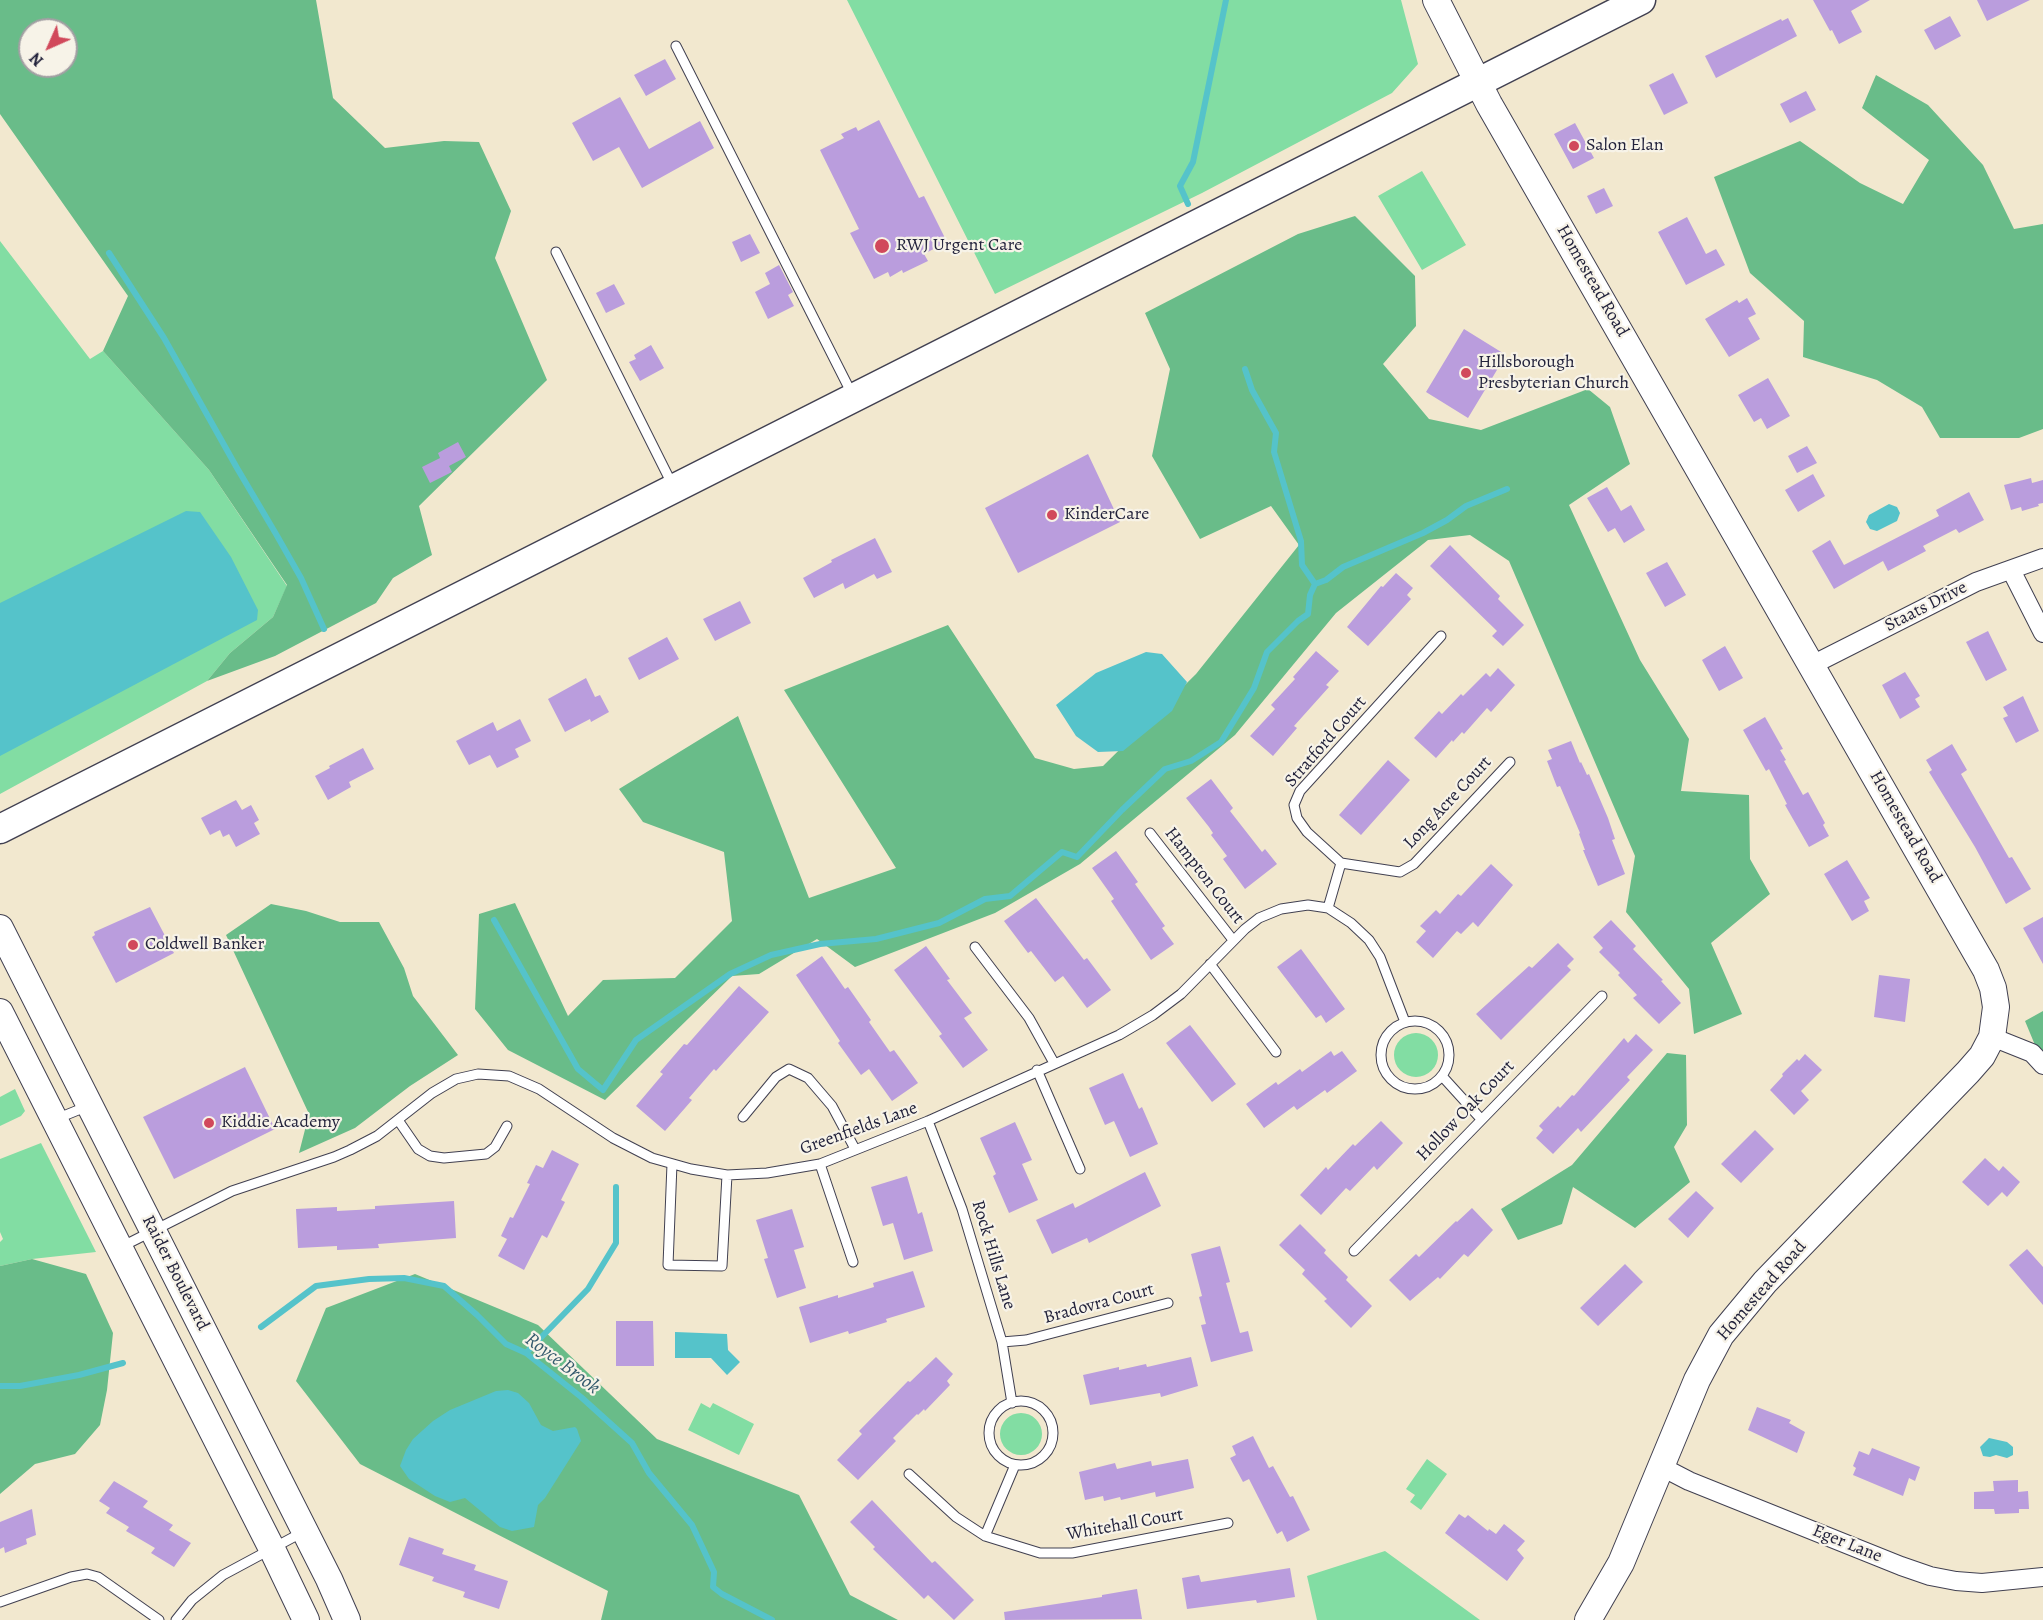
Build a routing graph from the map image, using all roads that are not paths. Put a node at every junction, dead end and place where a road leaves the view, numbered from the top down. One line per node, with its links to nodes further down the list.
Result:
1 (1436, 0): 4 (street, Homestead Road)
2 (1641, 0): 4 (main road)
3 (676, 46): 6 (lane)
4 (1477, 82): 6 (main road); 12 (street, Homestead Road)
5 (556, 252): 7 (lane)
6 (854, 398): 7 (main road)
7 (674, 489): 14 (main road)
8 (2043, 558): 9 (street, Staats Drive)
9 (2011, 570): 10 (street); 12 (street, Staats Drive)
10 (2043, 633)
11 (1442, 636): 16 (lane, Stratford Court)
12 (1812, 665): 25 (street, Homestead Road)
13 (1510, 762): 16 (lane, Long Acre Court)
14 (0, 829)
15 (1150, 832): 19 (lane, Hampton Court)
16 (1341, 863): 17 (lane)
17 (1328, 908): 19 (lane, Greenfields Lane); 24 (lane)
18 (0, 928): 31 (street, Raider Boulevard)
19 (1233, 940): 21 (lane, Greenfields Lane)
20 (975, 947): 27 (lane)
21 (1210, 964): 26 (lane); 27 (lane, Greenfields Lane)
22 (1602, 996): 34 (lane, Hollow Oak Court)
23 (0, 1012): 33 (street)
24 (1405, 1022): 30 (lane); 30 (lane)
25 (1992, 1037): 28 (street); 51 (street, Homestead Road)
26 (1276, 1052)
27 (1054, 1063): 29 (lane, Greenfields Lane)
28 (2043, 1065)
29 (1036, 1071): 36 (lane, Greenfields Lane); 41 (lane)
30 (1442, 1076): 34 (lane)
31 (90, 1105): 33 (lane); 43 (street, Raider Boulevard)
32 (743, 1118): 38 (lane)
33 (54, 1119): 44 (street)
34 (1481, 1119): 45 (lane, Hollow Oak Court)
35 (398, 1120): 37 (lane); 39 (lane, Greenfields Lane); 43 (lane, Greenfields Lane)
36 (928, 1121): 38 (lane, Greenfields Lane); 48 (lane, Rock Hills Lane)
37 (507, 1126)
38 (855, 1149): 40 (lane, Greenfields Lane)
39 (672, 1164): 42 (lane, Greenfields Lane); 42 (lane)
40 (820, 1164): 42 (lane, Greenfields Lane); 46 (lane)
41 (1080, 1169)
42 (727, 1175)
43 (154, 1232): 44 (lane, Greenfields Lane); 54 (street, Raider Boulevard)
44 (119, 1248): 56 (street)
45 (1354, 1251)
46 (853, 1262)
47 (1168, 1303): 48 (lane, Bradovra Court)
48 (1002, 1342): 49 (lane, Rock Hills Lane)
49 (1012, 1402): 50 (lane); 50 (lane)
50 (1015, 1465): 55 (lane)
51 (1660, 1466): 57 (street, Eger Lane); 63 (street, Homestead Road)
52 (909, 1474): 55 (lane, Whitehall Court)
53 (1228, 1523): 55 (lane, Whitehall Court)
54 (305, 1531): 56 (lane); 62 (street, Raider Boulevard)
55 (985, 1536)
56 (272, 1549): 60 (lane); 61 (street)
57 (2043, 1577)
58 (0, 1602): 59 (lane)
59 (159, 1620)
60 (176, 1620)
61 (306, 1620)
62 (347, 1620)
63 (1588, 1620)

